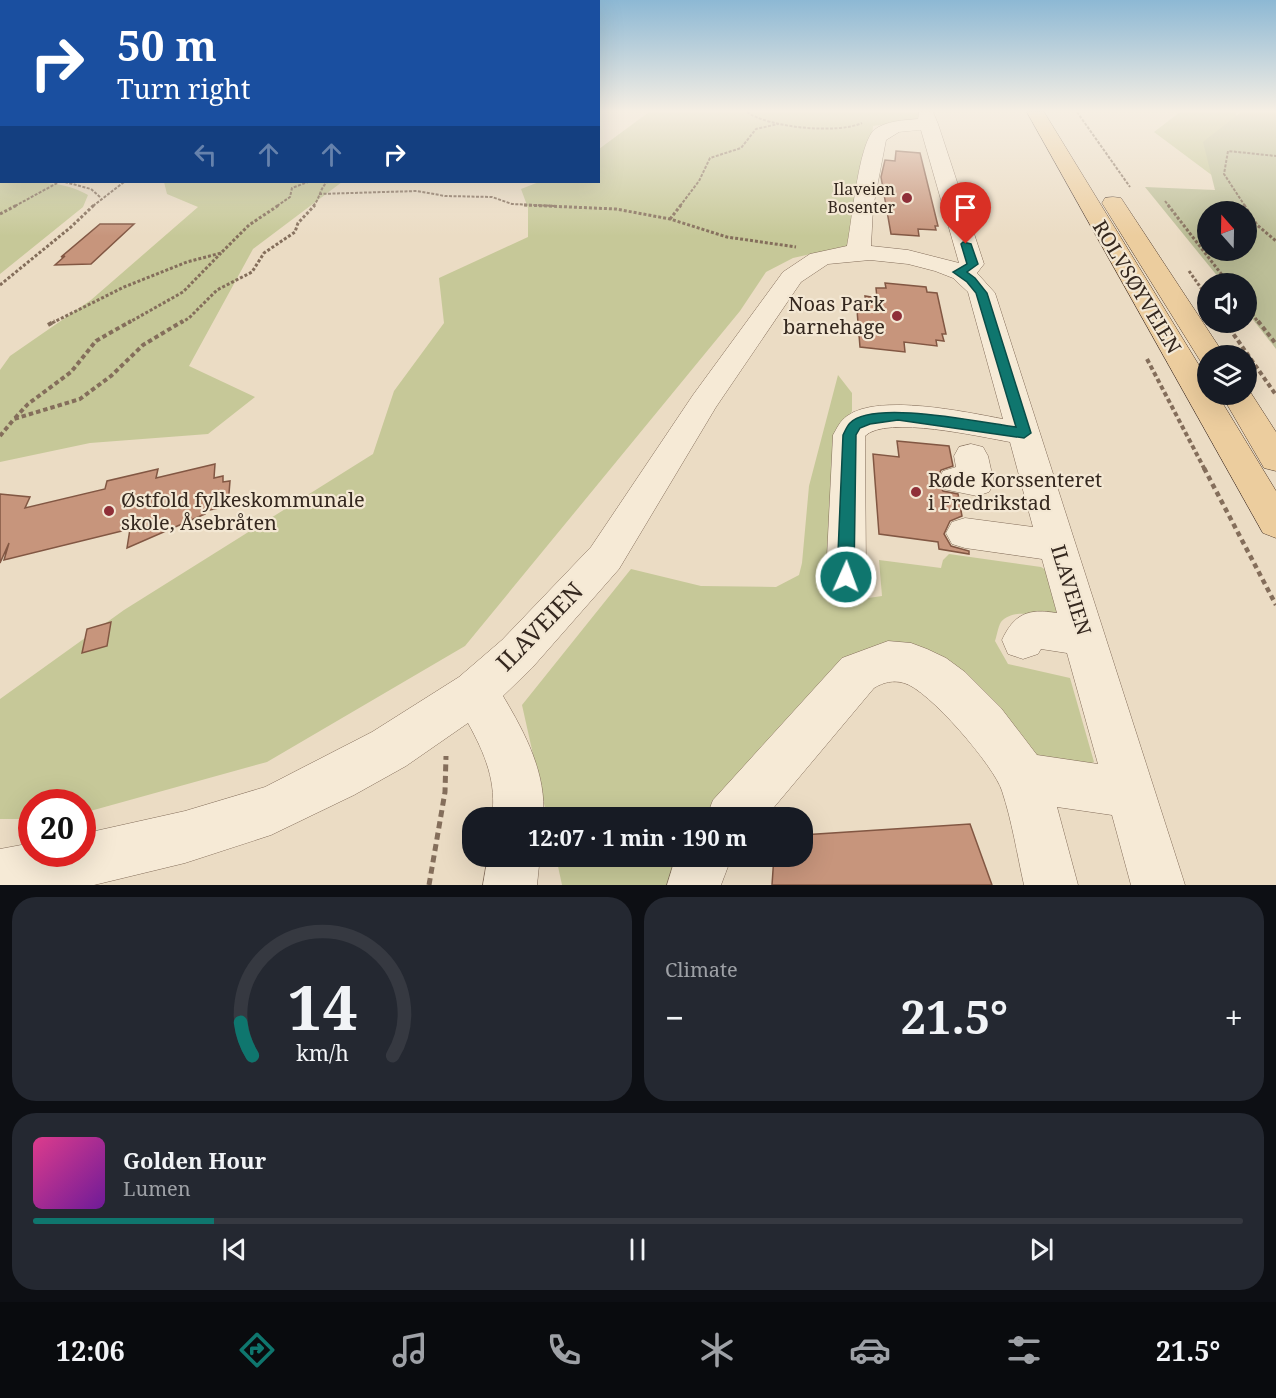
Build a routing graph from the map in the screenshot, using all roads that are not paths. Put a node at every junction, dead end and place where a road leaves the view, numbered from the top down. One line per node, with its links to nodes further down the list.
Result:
1 (874, 153): 5 (street)
2 (937, 153): 6 (street)
3 (1059, 153): 12 (main road, ROLVSØYVEIEN)
4 (1081, 153): 7 (main road, ROLVSØYVEIEN)
5 (858, 253): 6 (street, ILAVEIEN); 17 (street, ILAVEIEN)
6 (958, 272): 9 (street, ILAVEIEN)
7 (1204, 345)
8 (1243, 405): 10 (main road)
9 (1024, 433): 13 (street, ILAVEIEN); 14 (street)
10 (1276, 459)
11 (961, 472): 13 (street)
12 (1276, 524)
13 (1058, 546): 15 (street, ILAVEIEN)
14 (846, 577)
15 (1086, 636): 16 (street); 19 (street, ILAVEIEN)
16 (1023, 640)
17 (475, 693): 20 (street); 24 (street, ILAVEIEN)
18 (1024, 778): 19 (street); 21 (street); 27 (street)
19 (1131, 793): 28 (street, ILAVEIEN)
20 (518, 807)
21 (740, 807)
22 (512, 867): 25 (street)
23 (700, 867): 26 (street)
24 (0, 876)
25 (510, 885)
26 (694, 885)
27 (1051, 885)
28 (1158, 885)

